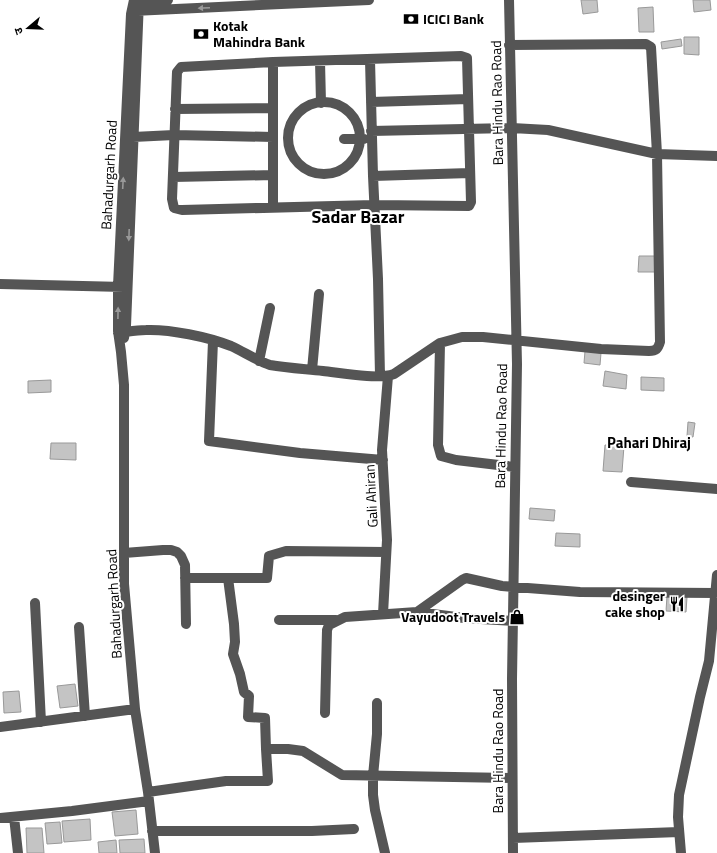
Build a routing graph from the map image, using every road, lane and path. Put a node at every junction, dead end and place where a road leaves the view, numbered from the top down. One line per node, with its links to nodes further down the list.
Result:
1 (168, 0): 4 (street)
2 (369, 0): 4 (street, one-way to 4)
3 (509, 0): 5 (street, Bara Hindu Rao Road)
4 (136, 4): 18 (street, Bahadurgarh Road); 32 (street, Bahadurgarh Road, one-way to 4)
5 (509, 45): 15 (street, Bara Hindu Rao Road); 23 (street)
6 (370, 60): 7 (street); 9 (street); 10 (street, Gali Ahiran)
7 (320, 61): 8 (street); 11 (street)
8 (272, 62): 12 (street); 13 (street)
9 (468, 99): 10 (street); 14 (street)
10 (371, 102): 16 (street, Gali Ahiran)
11 (320, 103): 20 (street); 22 (street)
12 (273, 108): 13 (street); 19 (street)
13 (175, 109): 17 (street)
14 (469, 128): 15 (street); 16 (street); 25 (street)
15 (512, 128): 23 (street); 37 (street, Bara Hindu Rao Road)
16 (371, 135): 22 (street); 28 (street, Gali Ahiran)
17 (174, 136): 18 (street); 19 (street); 27 (street)
18 (133, 137): 32 (street, Bahadurgarh Road, one-way to 32)
19 (273, 138): 20 (street); 26 (street)
20 (288, 138): 22 (street)
21 (344, 139): 22 (street)
22 (359, 139)
23 (657, 154): 24 (street); 37 (street)
24 (717, 156)
25 (470, 173): 28 (street); 29 (street)
26 (273, 175): 27 (street); 30 (street)
27 (173, 176): 30 (street)
28 (373, 176): 29 (street, Gali Ahiran)
29 (374, 205): 30 (street); 41 (street, Gali Ahiran)
30 (273, 208)
31 (0, 284): 32 (street)
32 (123, 287): 35 (street, Bahadurgarh Road)
33 (319, 294): 40 (street)
34 (270, 308): 39 (street)
35 (122, 333): 36 (street); 47 (street, Bahadurgarh Road)
36 (213, 340): 39 (street); 42 (street)
37 (516, 341): 38 (street); 43 (street, Bara Hindu Rao Road)
38 (440, 343): 41 (street); 43 (street)
39 (259, 361): 40 (street)
40 (312, 370): 41 (street)
41 (384, 376): 42 (street, Gali Ahiran)
42 (383, 460): 46 (street, Gali Ahiran)
43 (515, 468): 51 (street, Bara Hindu Rao Road)
44 (631, 482): 45 (street)
45 (717, 489)
46 (386, 552): 50 (street); 55 (street, Gali Ahiran)
47 (124, 553): 49 (street); 63 (street, Bahadurgarh Road)
48 (717, 575): 52 (street)
49 (186, 578): 50 (street); 59 (street)
50 (228, 578): 68 (street)
51 (513, 586): 52 (street); 54 (street); 58 (street, Bara Hindu Rao Road)
52 (715, 593): 61 (street)
53 (35, 603): 66 (street)
54 (417, 612): 55 (street); 58 (street)
55 (382, 614): 57 (street)
56 (279, 620): 57 (street)
57 (336, 620): 64 (street)
58 (512, 621): 70 (street, Bara Hindu Rao Road)
59 (186, 624)
60 (79, 627): 65 (street)
61 (713, 662): 76 (street)
62 (377, 703): 69 (street)
63 (135, 709): 65 (street); 71 (street, Bahadurgarh Road)
64 (325, 712)
65 (85, 716): 66 (street)
66 (41, 722): 67 (street)
67 (0, 727)
68 (266, 749): 69 (street); 71 (street)
69 (373, 776): 70 (street); 80 (street)
70 (512, 778): 77 (street, Bara Hindu Rao Road)
71 (148, 797): 72 (street); 75 (street, Bahadurgarh Road)
72 (14, 817): 73 (street); 78 (street)
73 (0, 818)
74 (354, 829): 75 (street)
75 (152, 831): 79 (street, Bahadurgarh Road)
76 (679, 832): 77 (street); 82 (street)
77 (513, 838): 81 (street, Bara Hindu Rao Road)
78 (18, 853)
79 (155, 853)
80 (385, 853)
81 (513, 853)
82 (681, 853)

